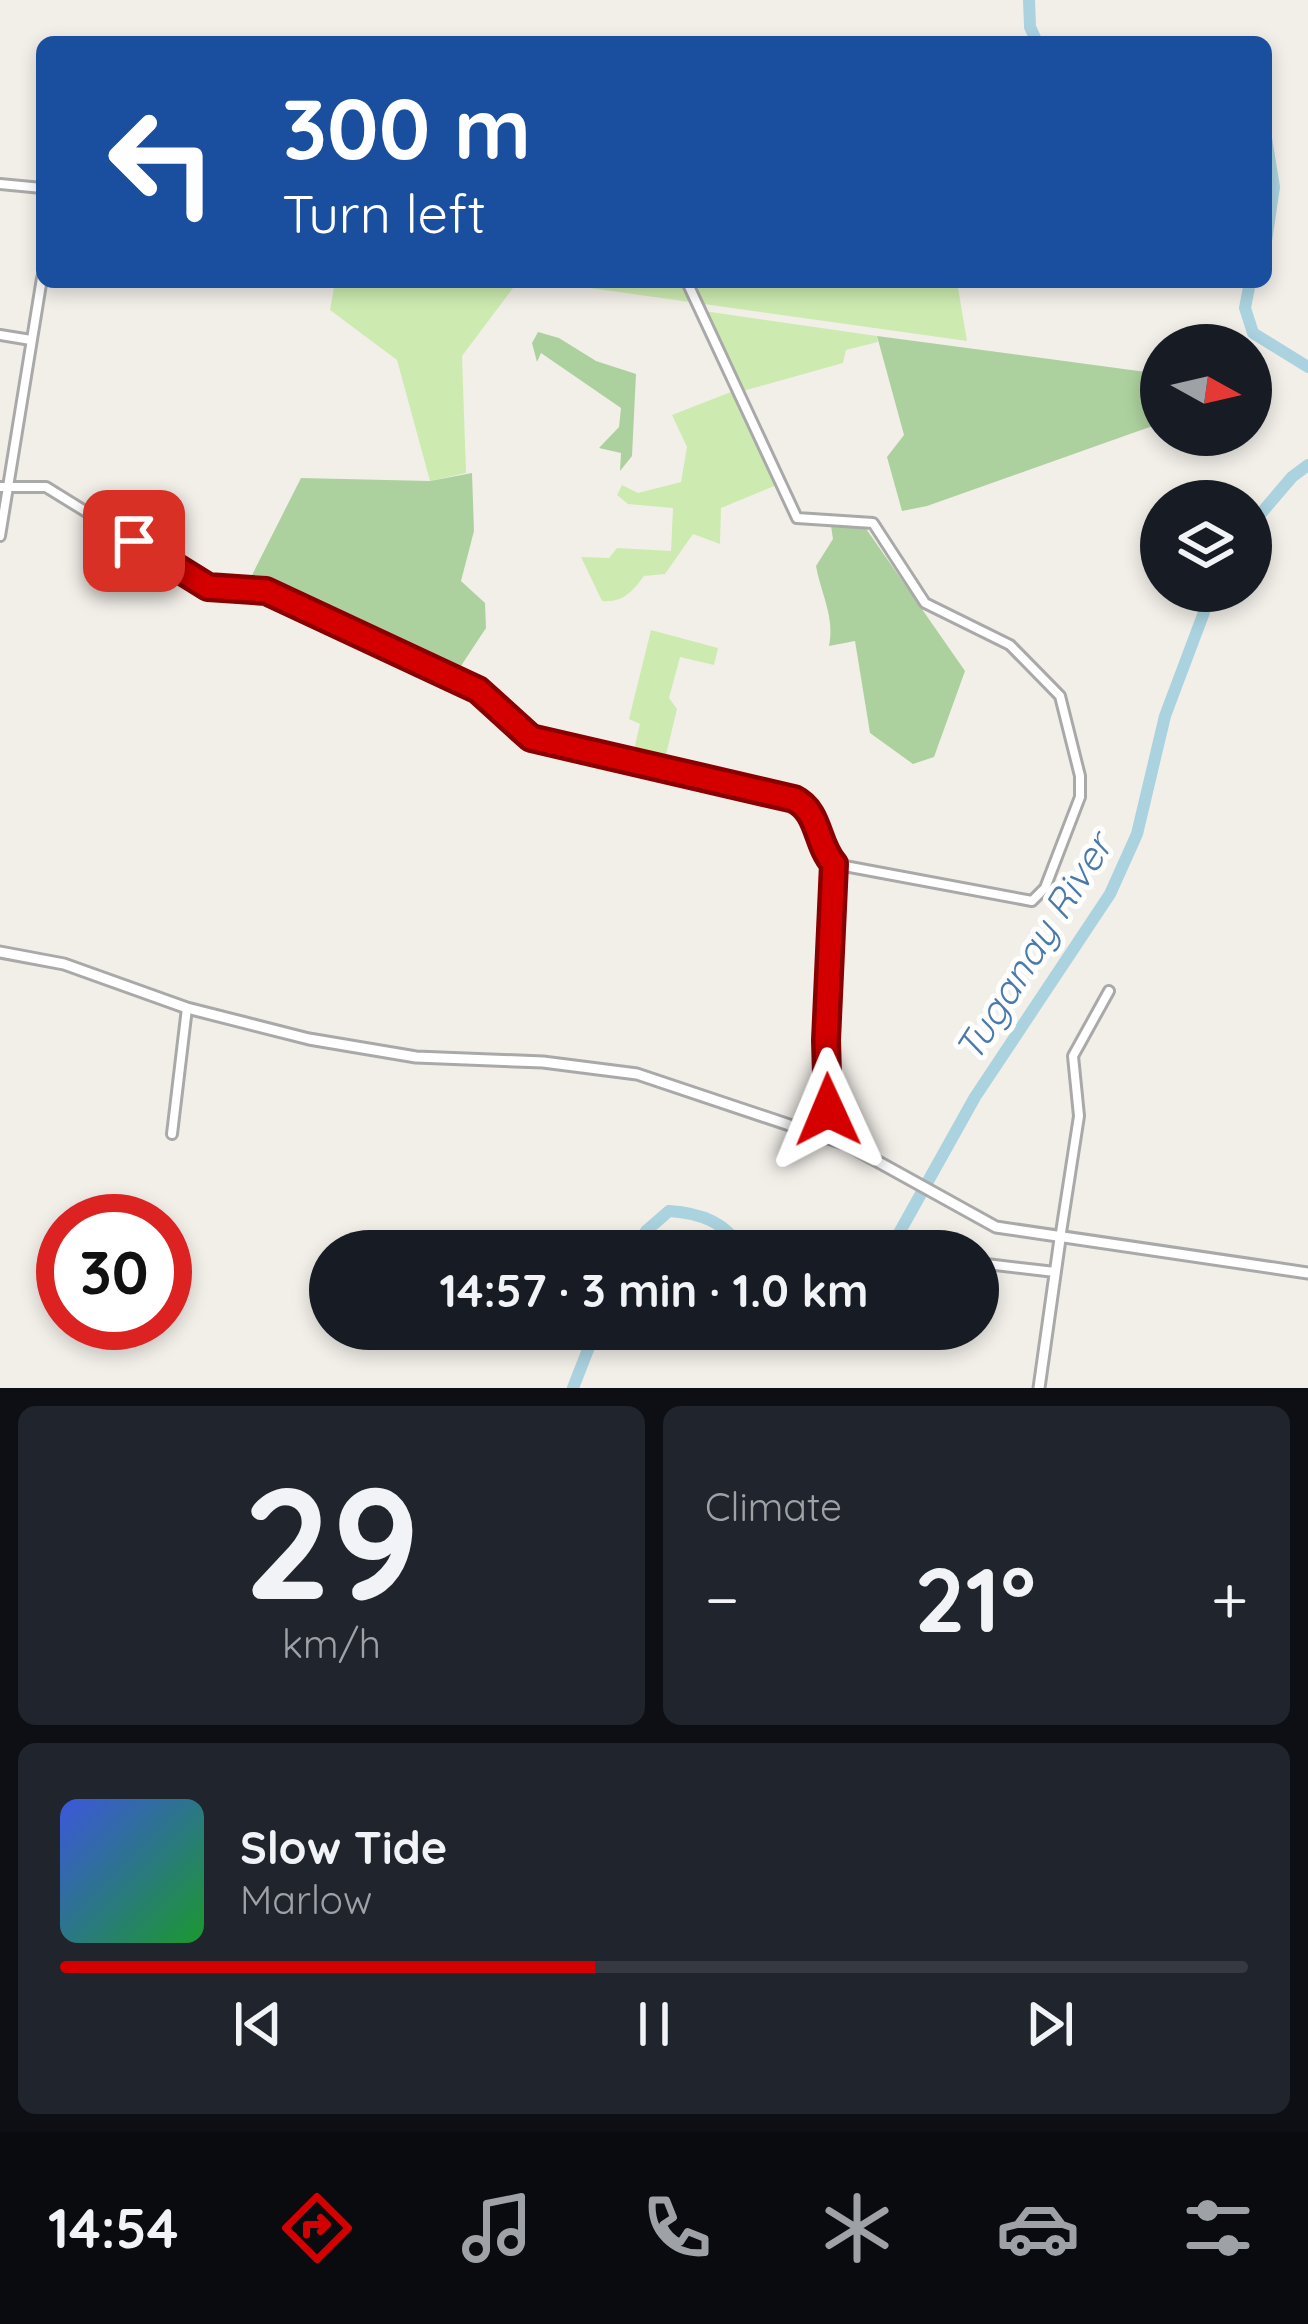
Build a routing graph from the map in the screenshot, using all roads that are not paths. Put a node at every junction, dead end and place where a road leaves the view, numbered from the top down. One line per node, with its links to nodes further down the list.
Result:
1 (1, 184): 2 (street); 3 (street)
2 (36, 187)
3 (0, 196)
4 (40, 288): 7 (street)
5 (690, 288): 10 (street)
6 (0, 335): 7 (street)
7 (31, 340): 8 (street)
8 (3, 487): 9 (street); 10 (street)
9 (0, 536)
10 (834, 864): 15 (street)
11 (0, 952): 13 (street)
12 (1109, 991): 16 (street)
13 (187, 1008): 14 (street); 15 (street)
14 (172, 1134)
15 (828, 1138): 16 (street)
16 (1060, 1239): 18 (street); 19 (street)
17 (999, 1265): 18 (street)
18 (1054, 1272): 20 (street)
19 (1308, 1273)
20 (1040, 1388)

